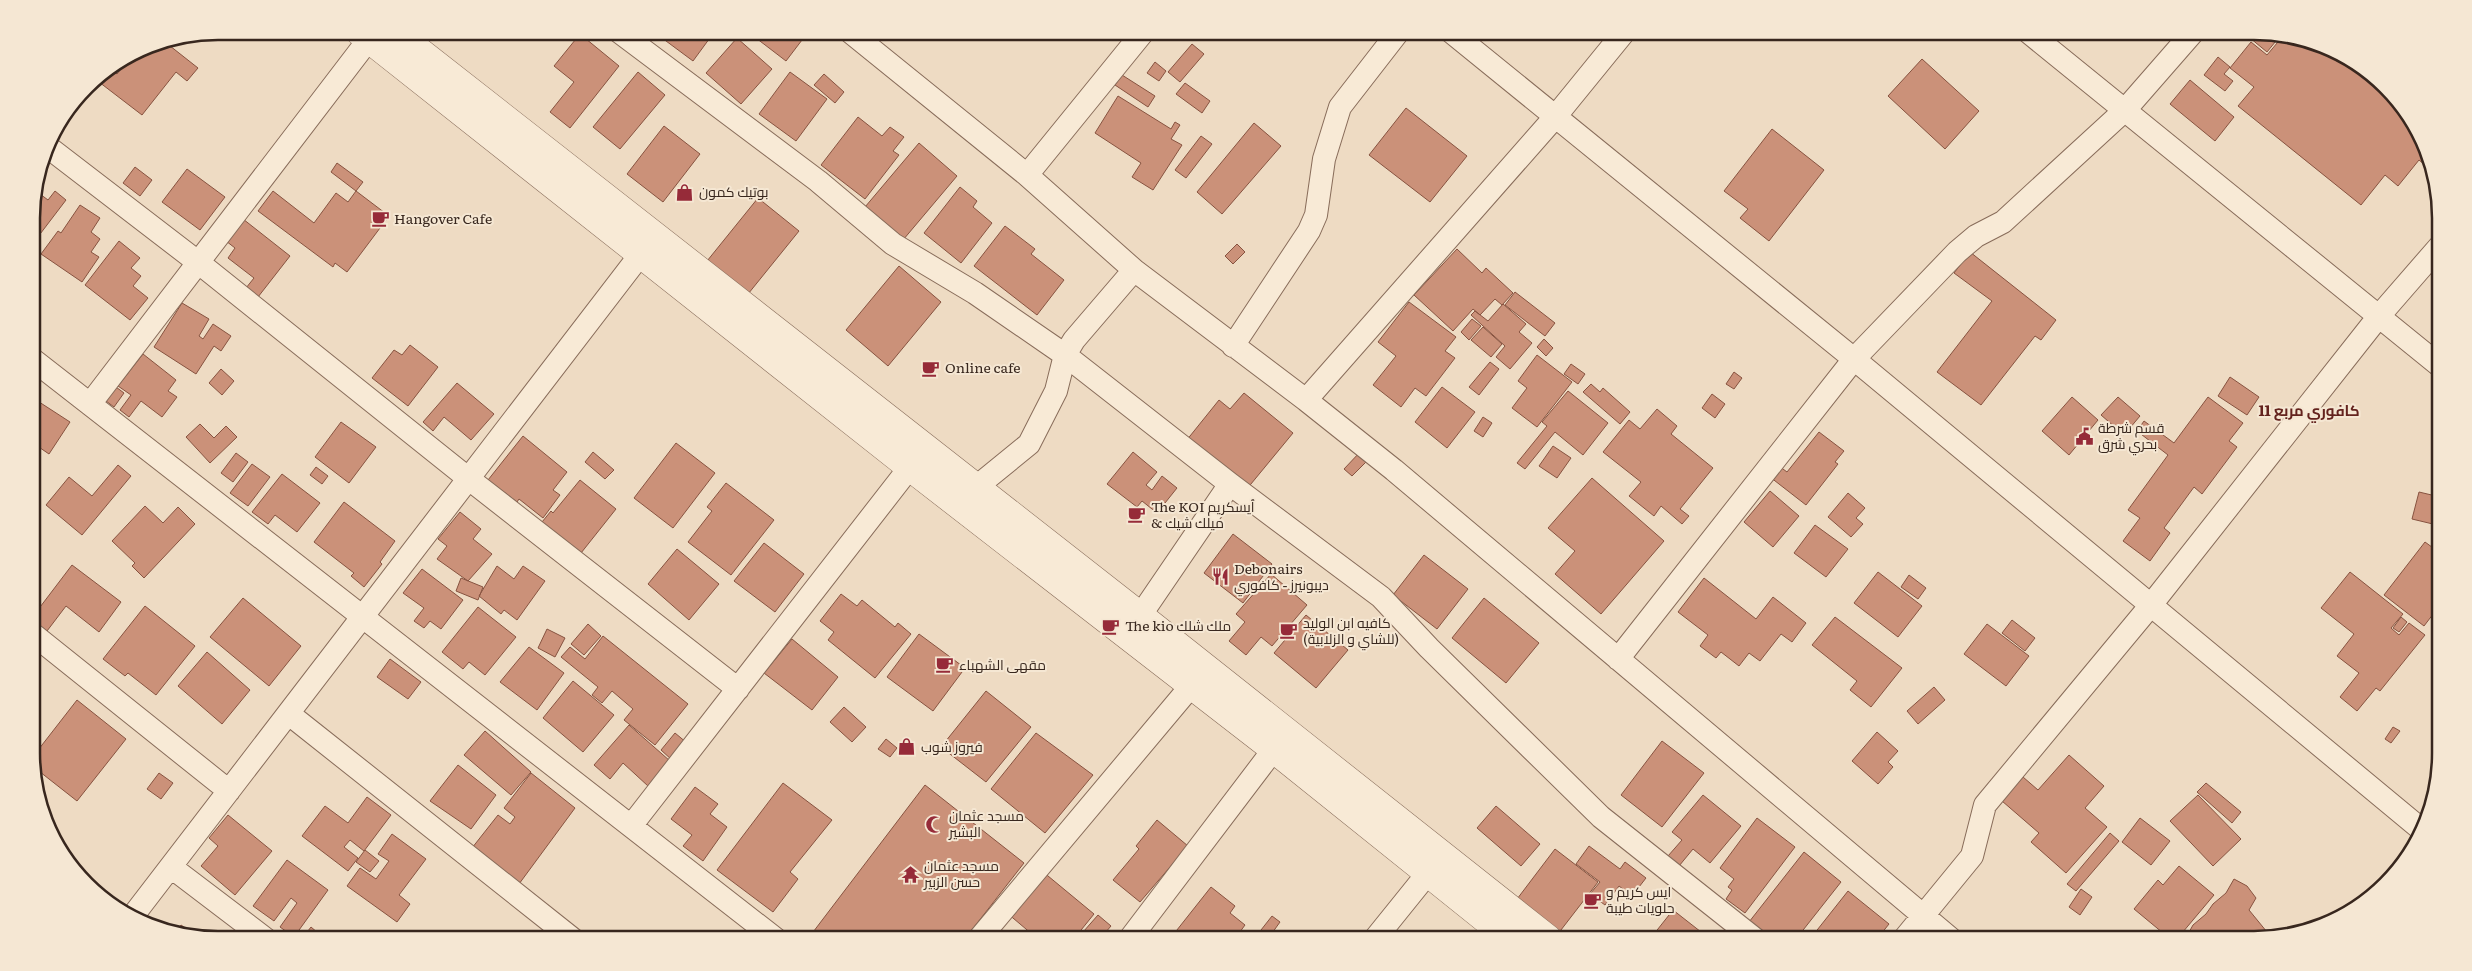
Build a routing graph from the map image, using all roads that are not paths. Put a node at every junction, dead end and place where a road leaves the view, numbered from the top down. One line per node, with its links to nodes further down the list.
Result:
1 (369, 40): 18 (street)
2 (381, 40): 16 (street)
3 (382, 40): 28 (street)
4 (630, 40): 22 (street)
5 (860, 40): 15 (street)
6 (1137, 40): 15 (street)
7 (1392, 40): 21 (street)
8 (1461, 40): 13 (street)
9 (1618, 40): 13 (street)
10 (2039, 40): 12 (street)
11 (2186, 40): 12 (street)
12 (2125, 110): 20 (street); 23 (street)
13 (1555, 116): 23 (street); 26 (street)
14 (53, 151): 18 (street)
15 (1027, 175): 19 (street)
16 (640, 255): 29 (street); 30 (street)
17 (2432, 255): 20 (street)
18 (199, 263): 27 (street); 30 (street)
19 (1134, 270): 21 (street); 22 (street)
20 (2379, 316): 24 (street); 33 (street)
21 (1233, 346): 26 (street)
22 (1065, 355): 31 (street); 32 (street)
23 (1854, 359): 33 (street); 37 (street)
24 (2432, 359)
25 (40, 365): 27 (street)
26 (1306, 400): 37 (street)
27 (90, 404): 35 (street)
28 (944, 463): 29 (street); 32 (street)
29 (910, 467): 39 (street); 40 (street)
30 (468, 480): 35 (street); 40 (street)
31 (1230, 484): 34 (street); 58 (street)
32 (975, 488): 34 (street)
33 (2151, 604): 44 (street); 49 (street)
34 (1140, 616): 38 (street)
35 (364, 617): 41 (street); 45 (street)
36 (40, 639): 43 (street)
37 (1618, 659): 49 (street)
38 (1225, 684): 39 (street); 57 (street)
39 (1191, 686): 42 (street); 53 (street)
40 (738, 689): 45 (street)
41 (289, 714): 43 (street); 51 (street)
42 (1274, 749): 47 (street); 54 (street)
43 (229, 791): 46 (street)
44 (2416, 825)
45 (631, 826): 52 (street)
46 (171, 867): 48 (street); 50 (street)
47 (1428, 873): 55 (street); 56 (street)
48 (136, 911)
49 (1923, 916): 59 (street); 60 (street)
50 (254, 931)
51 (563, 931)
52 (765, 931)
53 (986, 931)
54 (1136, 931)
55 (1381, 931)
56 (1501, 931)
57 (1537, 931)
58 (1744, 931)
59 (1911, 931)
60 (1941, 931)

